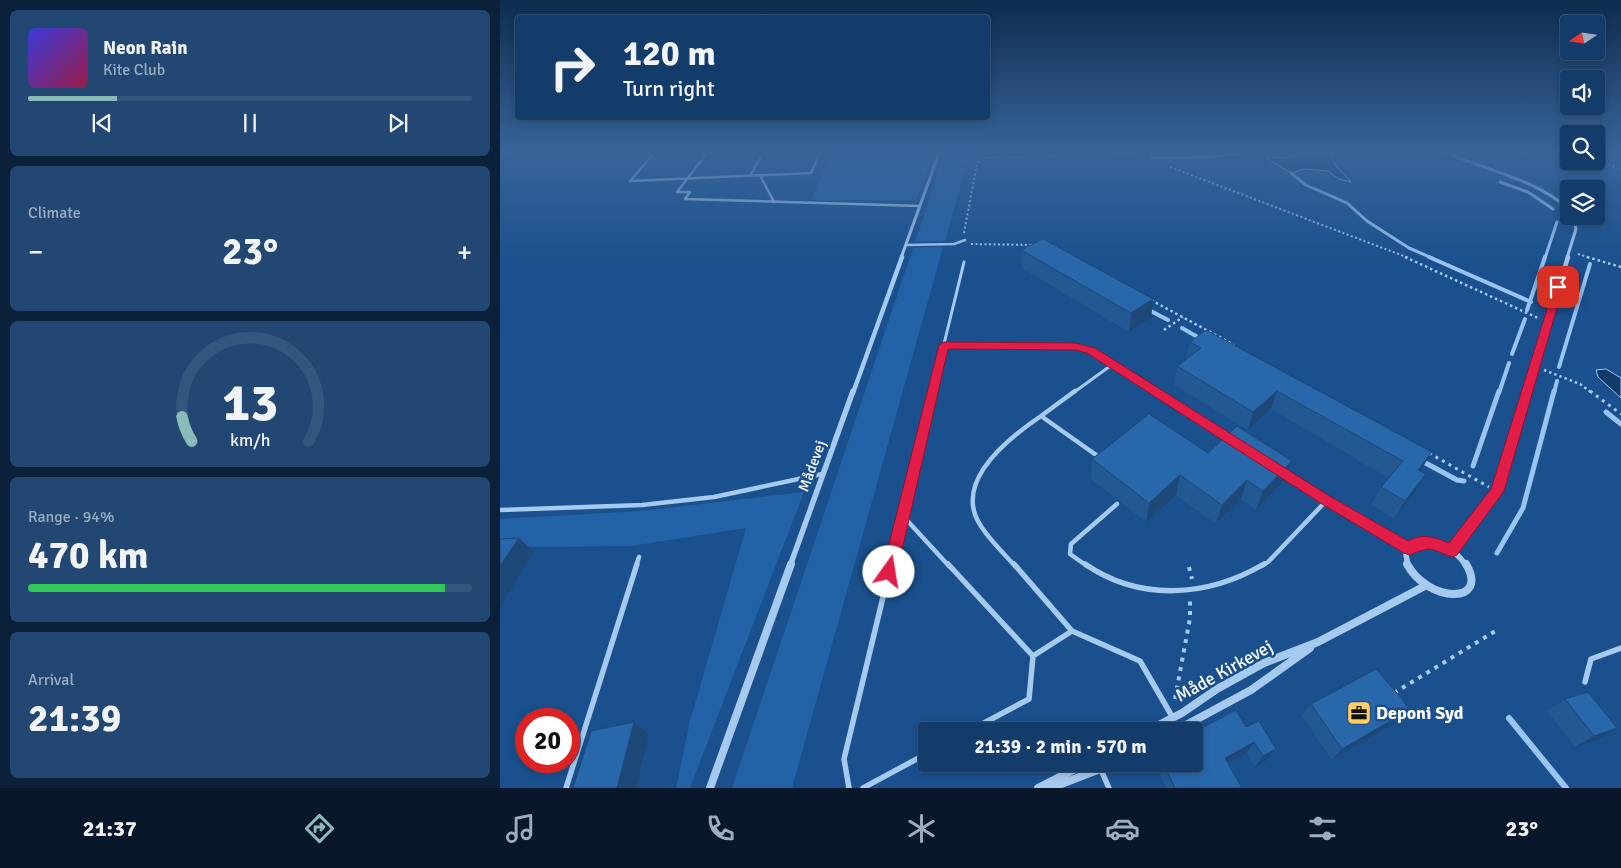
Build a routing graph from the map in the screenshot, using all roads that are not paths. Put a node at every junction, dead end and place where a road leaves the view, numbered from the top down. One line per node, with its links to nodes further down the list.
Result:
1 (679, 190): 5 (lane)
2 (768, 190): 5 (lane)
3 (926, 190): 7 (street, Mådevej)
4 (1539, 190): 6 (street)
5 (774, 202): 7 (lane)
6 (1560, 202)
7 (920, 206): 10 (street, Mådevej)
8 (1575, 225): 24 (street)
9 (965, 240): 10 (lane)
10 (906, 245): 18 (street, Mådevej)
11 (964, 262): 12 (lane)
12 (944, 345): 13 (lane); 22 (lane)
13 (1113, 364): 14 (lane); 15 (lane)
14 (1042, 416): 16 (lane); 27 (lane)
15 (1236, 443)
16 (1104, 461)
17 (1278, 469): 19 (lane)
18 (822, 474): 21 (lane); 41 (street, Mådevej)
19 (1327, 500): 20 (lane); 23 (lane)
20 (1117, 504)
21 (500, 510)
22 (903, 516): 30 (lane); 42 (lane)
23 (1409, 549): 24 (street); 26 (street)
24 (1452, 550): 26 (street)
25 (639, 557): 40 (lane)
26 (1425, 586): 28 (street, Måde Kirkevej)
27 (1072, 631): 30 (lane); 32 (lane)
28 (1318, 642): 32 (street, Måde Kirkevej); 35 (street, Måde Kirkevej)
29 (1621, 648): 31 (lane)
30 (1032, 656): 33 (lane)
31 (1585, 682)
32 (1174, 718): 34 (street, Måde Kirkevej)
33 (986, 722)
34 (1166, 722)
35 (1191, 722)
36 (918, 758): 43 (lane)
37 (1069, 772): 44 (street)
38 (1096, 772): 45 (street)
39 (1102, 772): 46 (lane)
40 (566, 788)
41 (710, 788)
42 (850, 788)
43 (863, 788)
44 (1038, 788)
45 (1052, 788)
46 (1109, 788)

